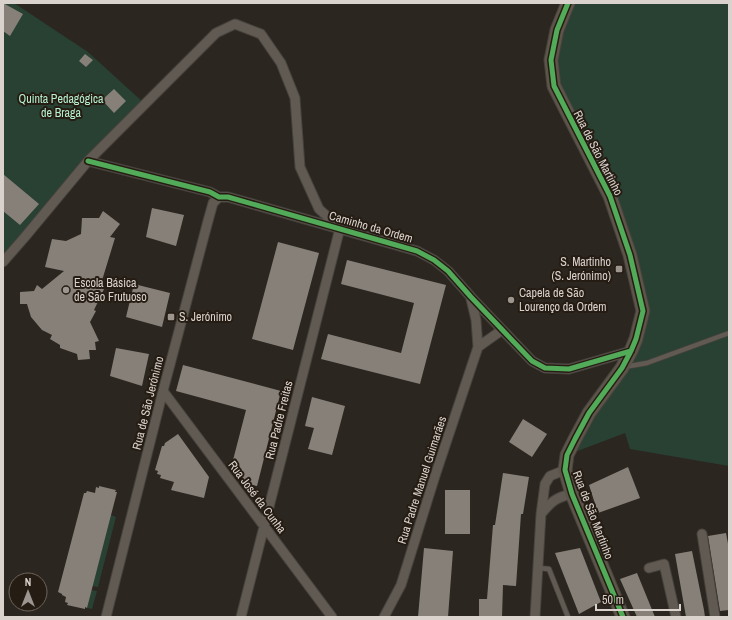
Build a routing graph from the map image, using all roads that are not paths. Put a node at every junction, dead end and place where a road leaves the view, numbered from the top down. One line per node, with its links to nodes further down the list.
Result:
1 (568, 3): 10 (street, Rua de São Martinho)
2 (88, 161): 3 (street, Caminho da Ordem); 4 (street, Caminho da Ordem); 5 (street)
3 (219, 197): 4 (street, Caminho da Ordem); 12 (street, Rua de São Jerónimo)
4 (340, 228): 6 (street, Caminho da Ordem); 16 (street, Rua Padre Freitas)
5 (3, 262)
6 (471, 297): 7 (street, Caminho da Ordem); 9 (street, Rua Padre Manuel Guimarães)
7 (502, 330): 9 (street); 10 (street, Caminho da Ordem)
8 (729, 333): 11 (lane)
9 (478, 347): 23 (street, Rua Padre Manuel Guimarães)
10 (631, 351): 11 (street, Rua de São Martinho)
11 (622, 368): 13 (street, Rua de São Martinho)
12 (163, 391): 16 (street, Rua José da Cunha); 20 (street, Rua de São Jerónimo)
13 (565, 470): 14 (street, Rua de São Martinho); 15 (street)
14 (572, 494): 15 (street); 26 (street, Rua de São Martinho)
15 (541, 514): 18 (street)
16 (264, 527): 21 (street, Rua Padre Freitas); 22 (street, Rua José da Cunha)
17 (702, 534): 28 (street)
18 (538, 568): 24 (street); 25 (lane)
19 (649, 568): 27 (street)
20 (106, 617)
21 (241, 617)
22 (332, 617)
23 (384, 617)
24 (535, 617)
25 (568, 617)
26 (623, 617)
27 (676, 617)
28 (715, 617)

